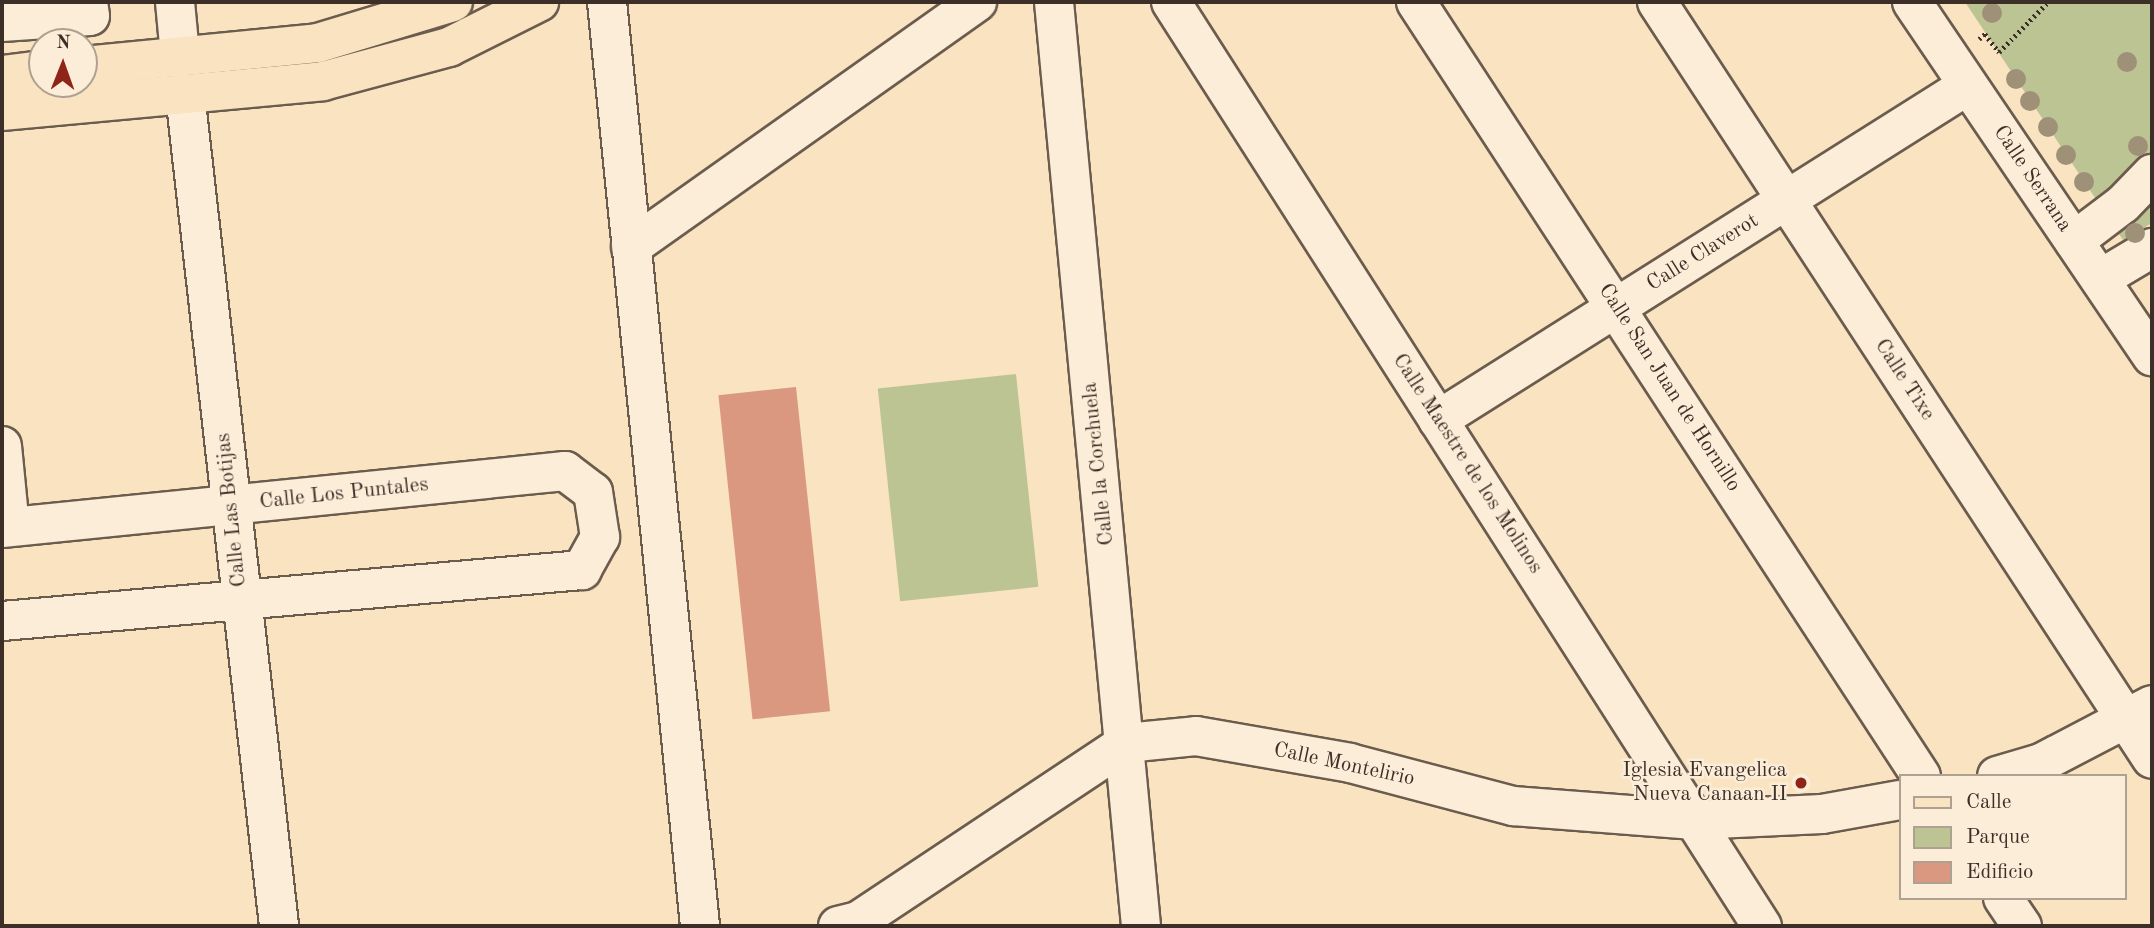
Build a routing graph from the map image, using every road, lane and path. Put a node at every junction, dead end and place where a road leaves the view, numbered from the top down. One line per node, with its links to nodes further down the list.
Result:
1 (88, 2): 13 (street)
2 (175, 2): 14 (street)
3 (453, 2): 14 (main road)
4 (539, 2): 18 (main road)
5 (607, 2): 23 (street)
6 (977, 2): 23 (street)
7 (1054, 2): 37 (street, Calle la Corchuela)
8 (1171, 2): 28 (street, Calle Maestre de los Molinos)
9 (1416, 2): 26 (street, Calle San Juan de Hornillo)
10 (1657, 2): 21 (street, Calle Tixe)
11 (1912, 2): 17 (street, Calle Serrana)
12 (2048, 2): 17 (path)
13 (16, 21): 16 (street)
14 (180, 55): 15 (main road)
15 (98, 64)
16 (26, 72)
17 (1959, 72): 21 (street, Calle Claverot); 22 (street, Calle Serrana)
18 (185, 94): 19 (main road); 30 (street, Calle Las Botijas)
19 (2, 111)
20 (2152, 174): 22 (street)
21 (1786, 200): 26 (street, Calle Claverot); 36 (street, Calle Tixe)
22 (2074, 242): 25 (street, Calle Serrana)
23 (631, 247): 32 (street)
24 (2152, 248): 25 (street)
25 (2100, 279): 27 (street, Calle Serrana)
26 (1617, 307): 28 (street, Calle Claverot); 39 (street, Calle San Juan de Hornillo)
27 (2152, 356)
28 (1438, 419): 42 (street, Calle Maestre de los Molinos)
29 (2, 446): 31 (street)
30 (232, 505): 31 (street, Calle Los Puntales); 33 (street, Calle Los Puntales); 34 (street, Calle Las Botijas)
31 (6, 528)
32 (660, 531): 33 (street); 45 (street)
33 (600, 537): 34 (street)
34 (242, 600): 35 (street); 44 (street, Calle Las Botijas)
35 (2, 621)
36 (2140, 712): 38 (street, Calle Tixe); 40 (street)
37 (1126, 743): 42 (street, Calle Montelirio); 46 (street, Calle Montelirio); 47 (street, Calle la Corchuela)
38 (2152, 759)
39 (1920, 774)
40 (2004, 774)
41 (1898, 800): 42 (street, Calle Montelirio)
42 (1694, 820): 48 (street, Calle Maestre de los Molinos)
43 (2004, 900): 49 (street)
44 (278, 926)
45 (700, 926)
46 (838, 926)
47 (1141, 926)
48 (1762, 926)
49 (2022, 926)

